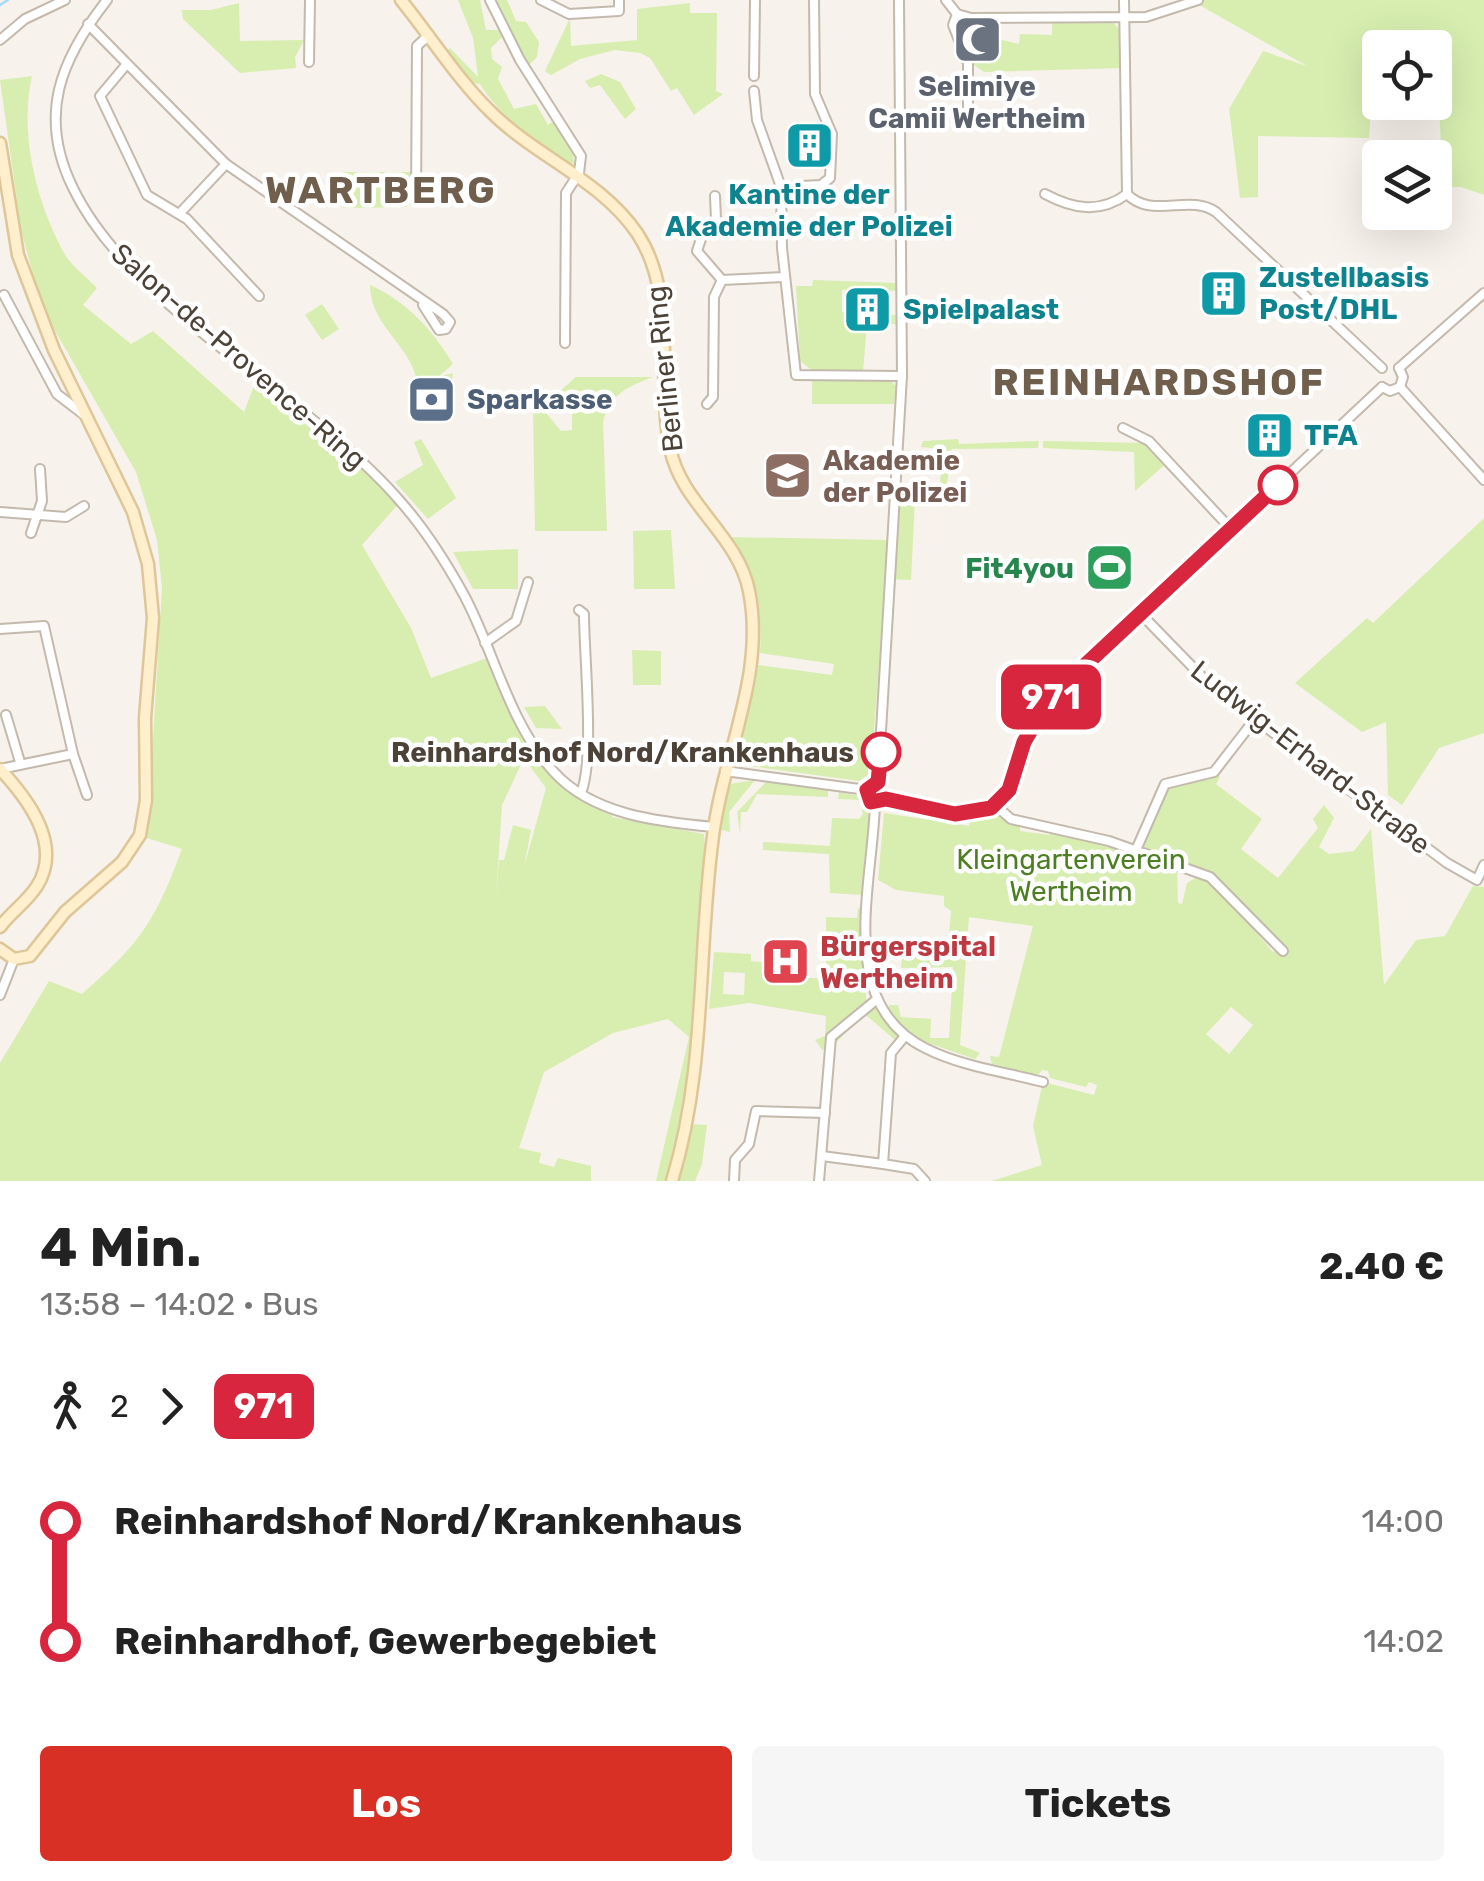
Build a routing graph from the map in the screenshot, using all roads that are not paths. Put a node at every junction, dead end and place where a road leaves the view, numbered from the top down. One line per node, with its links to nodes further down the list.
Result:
1 (66, 0): 18 (street)
2 (107, 0): 16 (street, Salon-de-Provence-Ring)
3 (310, 0): 19 (street)
4 (401, 0): 17 (street, Berliner Ring)
5 (490, 0): 26 (street)
6 (541, 0): 7 (street)
7 (619, 0)
8 (754, 0): 21 (street)
9 (814, 0): 27 (street)
10 (899, 0): 42 (street)
11 (946, 0): 14 (street)
12 (1124, 0): 15 (street)
13 (1198, 0): 15 (street)
14 (957, 14): 15 (street); 23 (street)
15 (1125, 17): 29 (street)
16 (88, 24): 20 (street); 59 (street, Salon-de-Provence-Ring)
17 (429, 35): 26 (street, Berliner Ring); 31 (street)
18 (0, 40)
19 (309, 62)
20 (126, 65): 25 (street); 32 (street)
21 (754, 76)
22 (754, 91): 27 (street)
23 (968, 124)
24 (0, 143): 46 (street)
25 (226, 164): 32 (street); 38 (street)
26 (577, 176): 39 (street); 65 (street, Berliner Ring)
27 (781, 186): 33 (street)
28 (1045, 194): 29 (street)
29 (1127, 194): 40 (street)
30 (715, 196): 34 (street)
31 (416, 201)
32 (180, 213): 37 (street)
33 (785, 277): 34 (street); 42 (street)
34 (722, 280): 45 (street)
35 (1484, 293): 41 (street)
36 (4, 295): 46 (street)
37 (258, 296)
38 (423, 305)
39 (566, 343)
40 (1382, 368): 41 (street); 43 (street)
41 (1399, 368): 44 (street)
42 (902, 376): 66 (street)
43 (1382, 387): 44 (street); 53 (street)
44 (1400, 387): 49 (street)
45 (707, 404)
46 (91, 420): 79 (street)
47 (1123, 428): 53 (street)
48 (40, 469): 52 (street)
49 (1484, 480)
50 (84, 506): 52 (street)
51 (0, 512): 52 (street)
52 (37, 513): 54 (street)
53 (1231, 529): 57 (street)
54 (31, 533)
55 (528, 582): 59 (street)
56 (579, 610): 68 (street)
57 (1141, 614): 61 (street, Ludwig-Erhard-Straße); 72 (street)
58 (0, 628): 62 (street)
59 (485, 643): 68 (street, Salon-de-Provence-Ring)
60 (6, 716): 63 (street)
61 (1255, 719): 74 (street); 75 (street, Ludwig-Erhard-Straße)
62 (73, 754): 63 (street); 69 (street)
63 (20, 762): 64 (street)
64 (0, 769): 76 (street)
65 (725, 771): 67 (street); 73 (street, Berliner Ring)
66 (878, 782): 67 (street); 70 (street)
67 (867, 790): 71 (street)
68 (581, 794): 73 (street, Salon-de-Provence-Ring)
69 (87, 795)
70 (886, 799): 71 (street); 72 (street)
71 (875, 803): 81 (street)
72 (996, 805): 74 (street)
73 (714, 828): 87 (street, Berliner Ring)
74 (1136, 850): 78 (street)
75 (1484, 865)
76 (0, 927)
77 (0, 948): 79 (street)
78 (1282, 951)
79 (14, 960): 80 (street)
80 (0, 995)
81 (876, 1000): 82 (street); 84 (street)
82 (905, 1036): 83 (street); 86 (street)
83 (1043, 1082)
84 (825, 1112): 85 (street); 88 (street)
85 (822, 1156): 86 (street); 89 (street)
86 (882, 1164): 90 (street)
87 (672, 1181)
88 (734, 1181)
89 (819, 1181)
90 (924, 1181)

